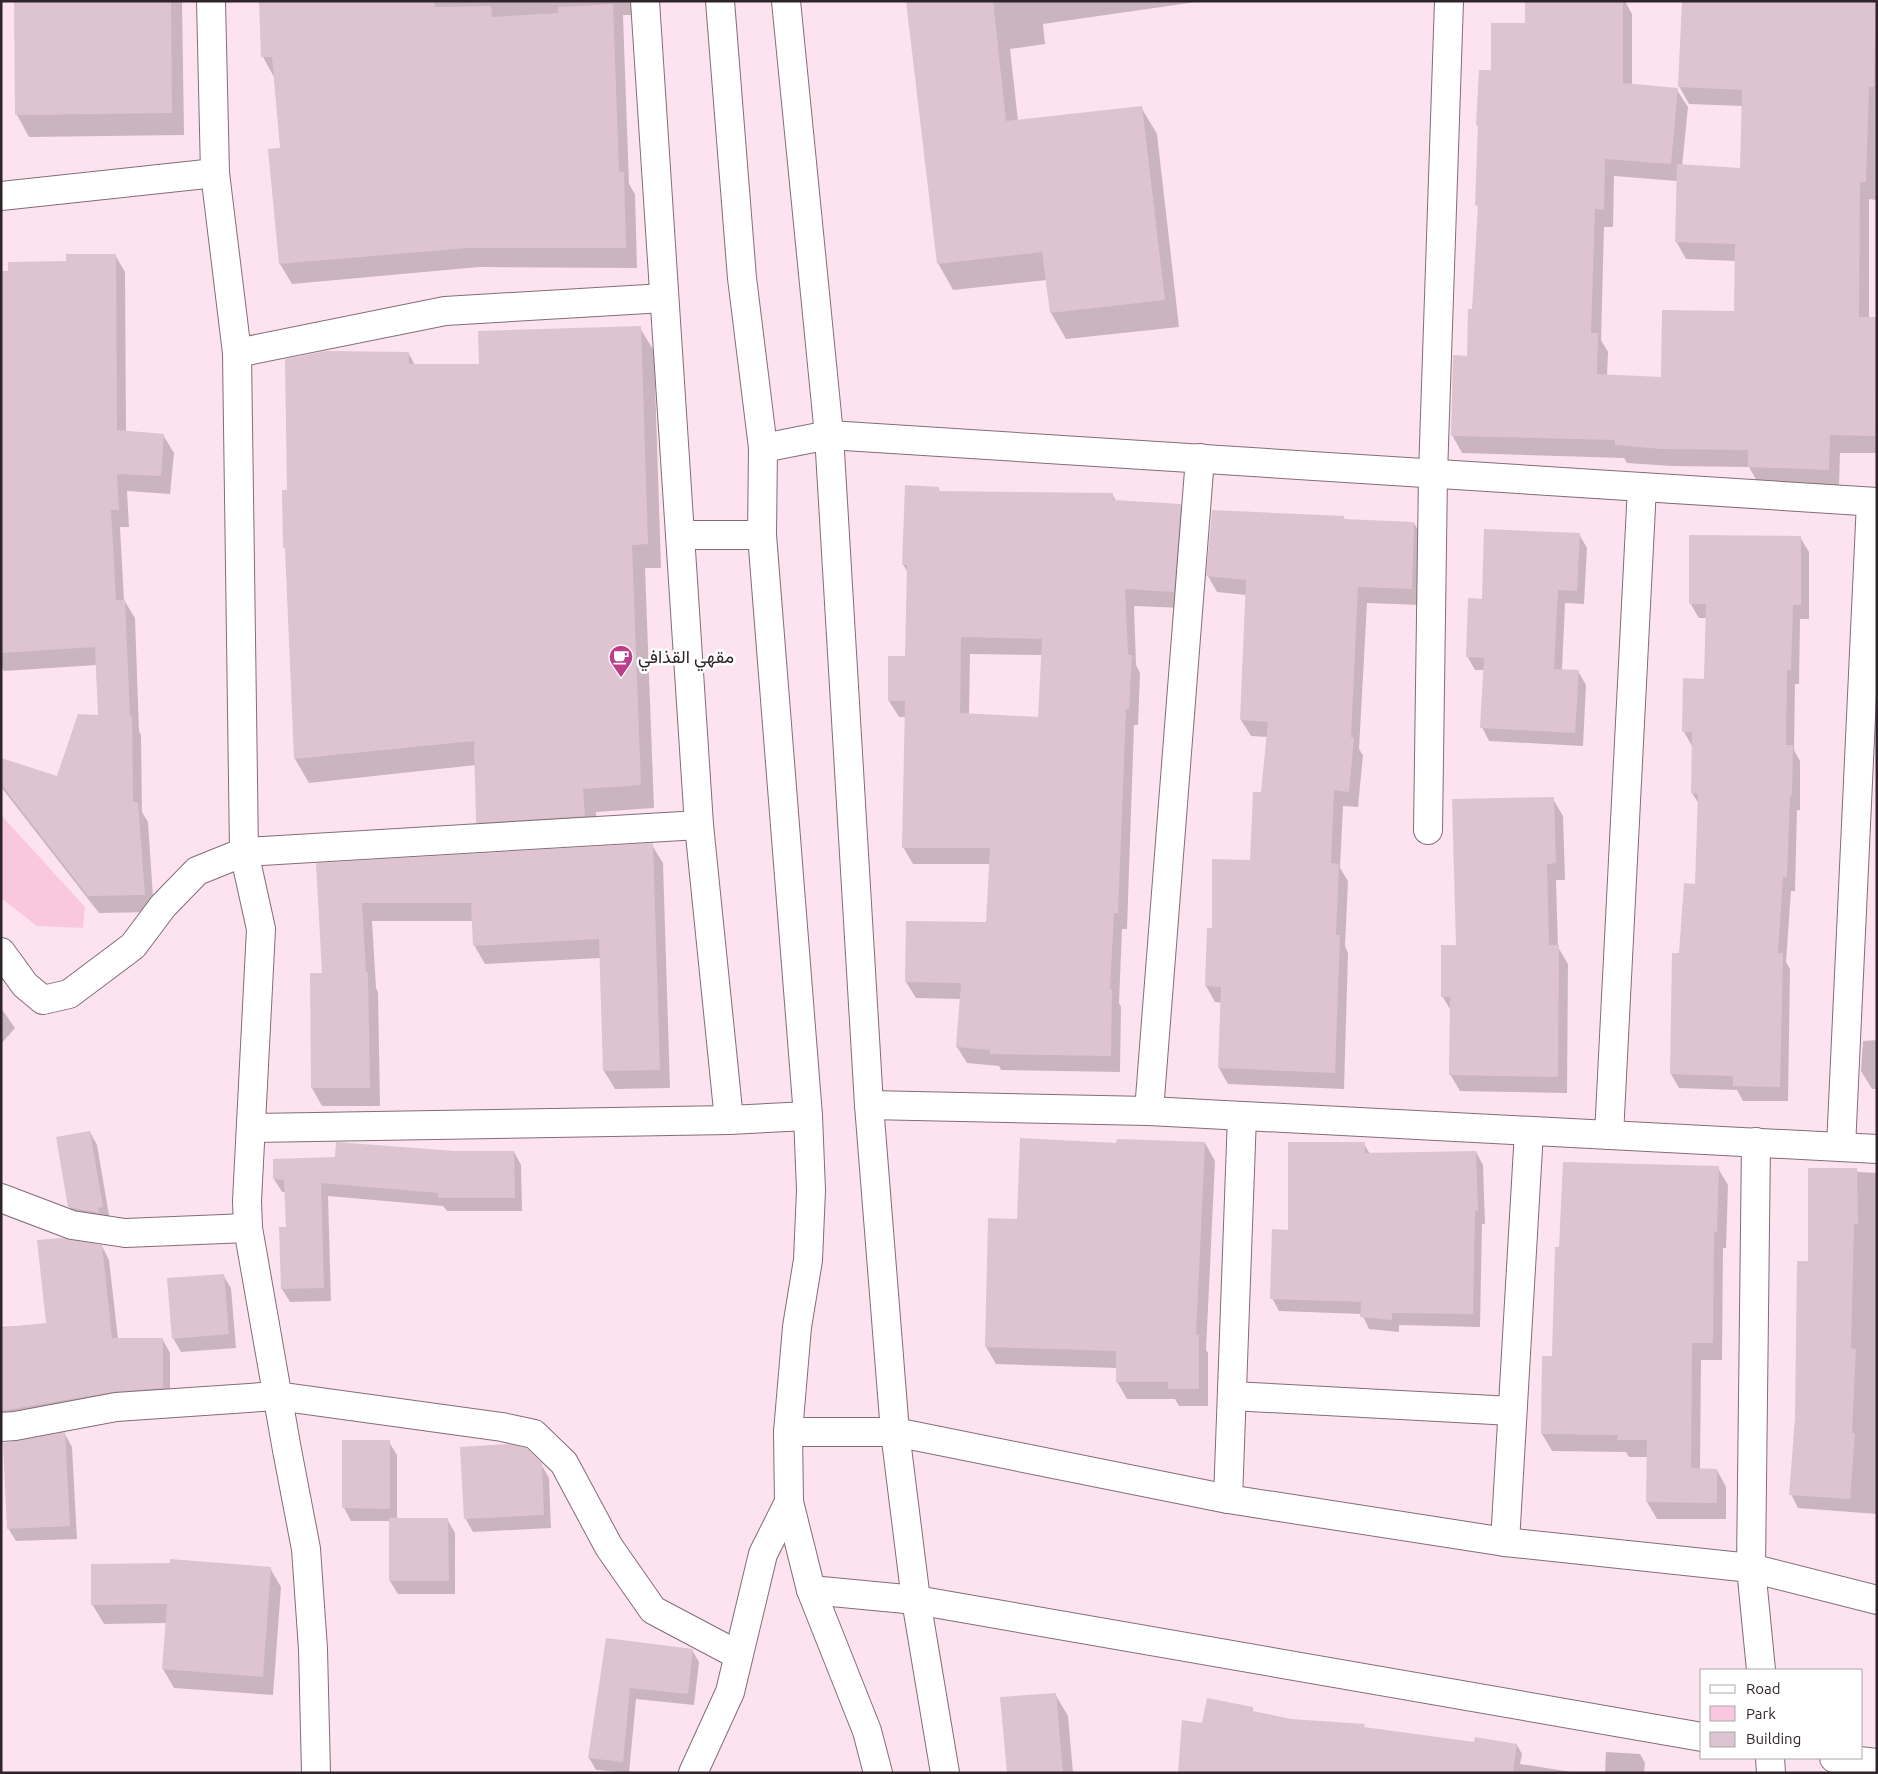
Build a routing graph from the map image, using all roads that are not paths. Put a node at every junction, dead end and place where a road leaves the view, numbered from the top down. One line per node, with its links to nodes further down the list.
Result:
1 (211, 1): 6 (street)
2 (646, 1): 8 (street)
3 (720, 1): 11 (street)
4 (786, 1): 10 (street)
5 (1449, 1): 13 (street)
6 (215, 174): 7 (street); 9 (street)
7 (1, 196)
8 (664, 298): 9 (street); 16 (street)
9 (237, 353): 20 (street)
10 (829, 435): 11 (street); 12 (street); 22 (street)
11 (763, 448): 17 (street)
12 (1200, 458): 13 (street); 23 (street)
13 (1433, 474): 14 (street); 19 (street)
14 (1642, 487): 15 (street); 29 (street)
15 (1874, 502): 31 (street)
16 (680, 535): 17 (street); 18 (street)
17 (762, 535): 24 (street)
18 (699, 825): 20 (street); 26 (street)
19 (1428, 830)
20 (244, 852): 21 (street); 27 (street)
21 (1, 952)
22 (868, 1105): 23 (street); 40 (street)
23 (1149, 1111): 25 (street)
24 (808, 1116): 26 (street); 39 (street)
25 (1242, 1116): 28 (street); 36 (street)
26 (729, 1120): 27 (street)
27 (251, 1128): 34 (street)
28 (1529, 1131): 29 (street); 37 (street)
29 (1610, 1135): 30 (street)
30 (1756, 1142): 31 (street); 44 (street)
31 (1842, 1147): 32 (street)
32 (1877, 1149)
33 (1, 1198): 34 (street)
34 (248, 1228): 35 (street)
35 (277, 1396): 38 (street); 48 (street); 54 (street)
36 (1232, 1396): 37 (street); 41 (street)
37 (1512, 1411): 43 (street)
38 (1, 1427)
39 (788, 1432): 40 (street); 42 (street)
40 (895, 1432): 41 (street); 46 (street)
41 (1228, 1499): 43 (street)
42 (789, 1502): 45 (street); 48 (street)
43 (1505, 1542): 44 (street)
44 (1751, 1568): 47 (street); 49 (street)
45 (811, 1590): 46 (street); 56 (street)
46 (916, 1600): 50 (street); 57 (street)
47 (1877, 1600)
48 (738, 1654): 55 (street)
49 (1762, 1669)
50 (1700, 1738)
51 (1770, 1759): 58 (street)
52 (1843, 1759): 53 (street)
53 (1877, 1763)
54 (316, 1773)
55 (693, 1773)
56 (878, 1773)
57 (945, 1773)
58 (1771, 1773)

